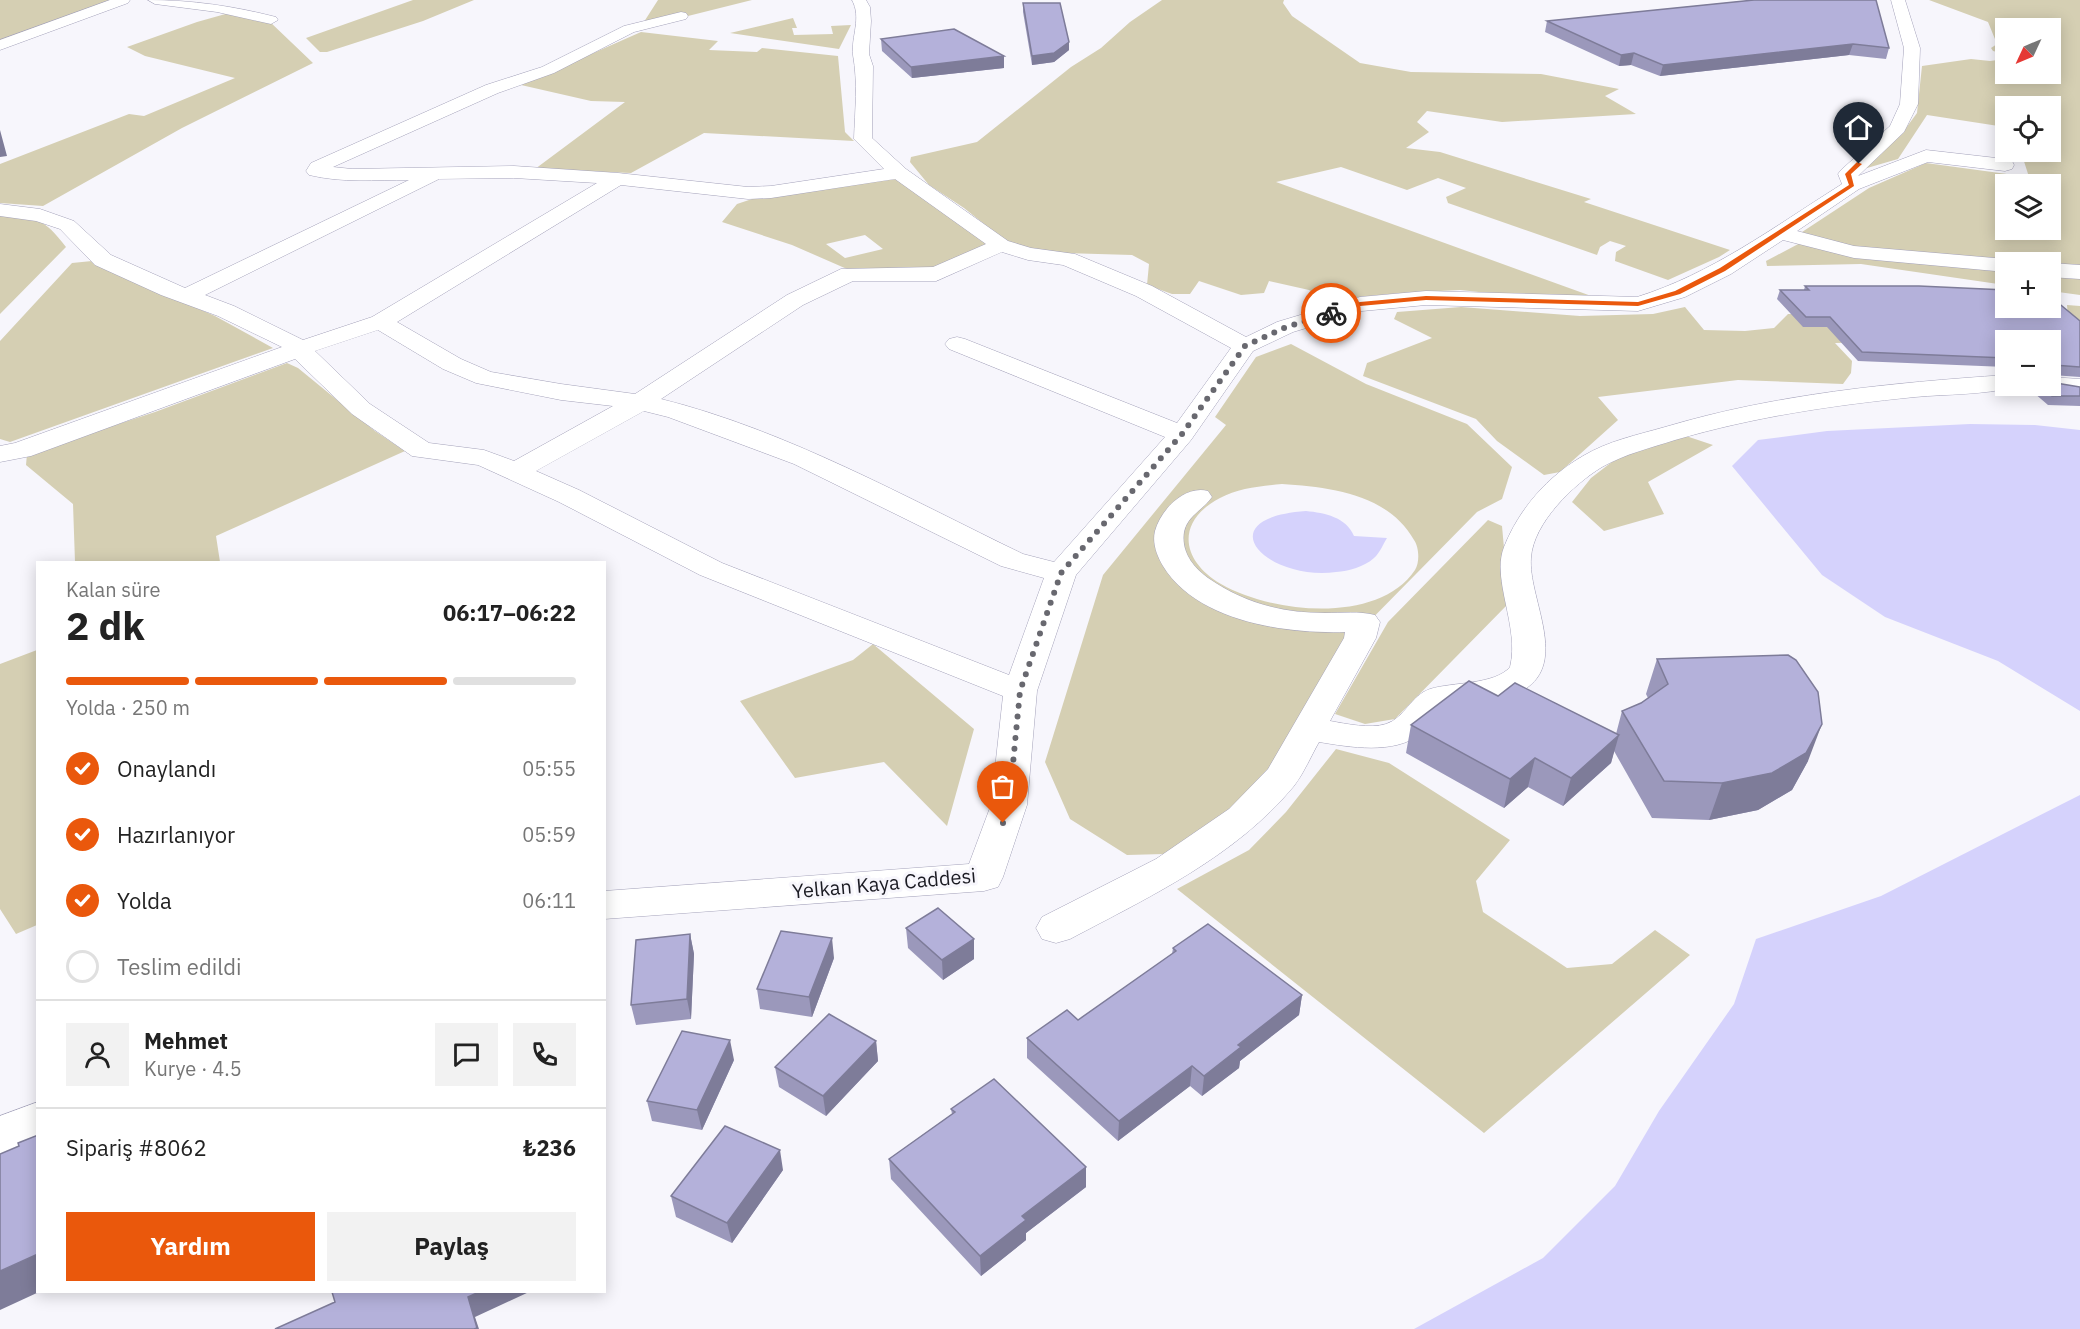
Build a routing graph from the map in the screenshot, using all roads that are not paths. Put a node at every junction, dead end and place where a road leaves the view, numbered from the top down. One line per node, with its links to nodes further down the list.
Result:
1 (123, 0): 7 (street)
2 (155, 0): 6 (street)
3 (859, 0): 10 (street)
4 (1898, 0): 12 (street)
5 (681, 16): 9 (street)
6 (271, 20)
7 (0, 45)
8 (2005, 165): 12 (street)
9 (441, 171): 11 (street); 19 (street)
10 (899, 173): 11 (street); 15 (street)
11 (618, 179): 20 (street)
12 (1852, 185): 14 (street)
13 (0, 210): 19 (street)
14 (1781, 233): 16 (street); 22 (street)
15 (1001, 244): 22 (street); 27 (street)
16 (1995, 265)
17 (2061, 271): 18 (street)
18 (2080, 272)
19 (186, 296): 23 (street)
20 (380, 322): 23 (street); 27 (street)
21 (957, 344): 28 (street)
22 (1245, 346): 28 (street, Yelkan Kaya Caddesi)
23 (298, 349): 29 (street); 30 (street)
24 (1995, 383): 34 (street)
25 (2061, 385): 26 (street)
26 (2080, 387)
27 (640, 402): 30 (street); 32 (street)
28 (1182, 434): 32 (street, Yelkan Kaya Caddesi)
29 (0, 454)
30 (515, 472): 33 (street)
31 (1198, 497): 34 (street)
32 (1061, 573): 33 (street, Yelkan Kaya Caddesi)
33 (1020, 691): 35 (street, Yelkan Kaya Caddesi)
34 (1309, 729): 36 (street)
35 (606, 905)
36 (1056, 928)
37 (36, 1122): 38 (street)
38 (0, 1136)

